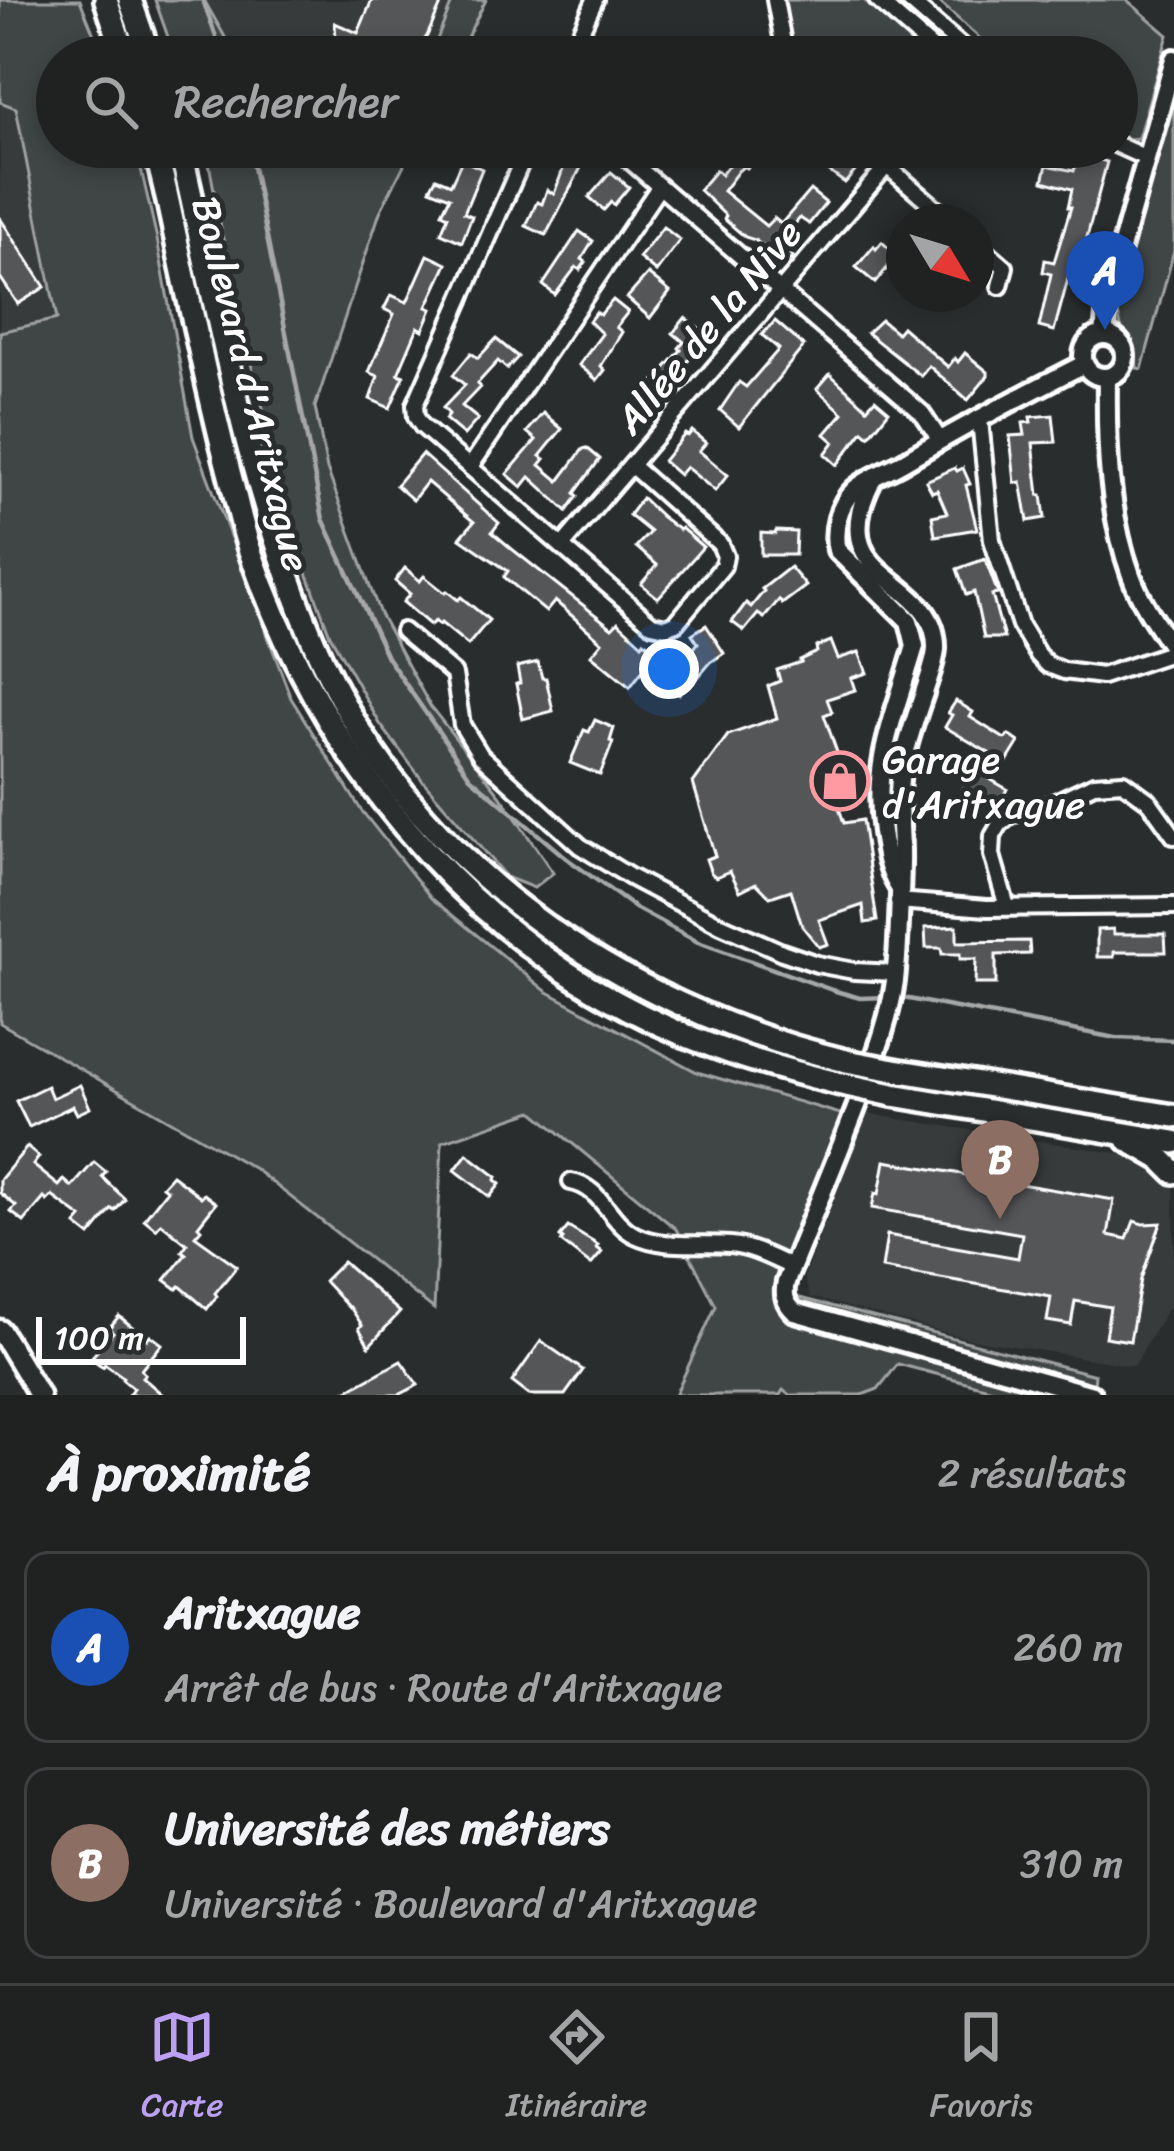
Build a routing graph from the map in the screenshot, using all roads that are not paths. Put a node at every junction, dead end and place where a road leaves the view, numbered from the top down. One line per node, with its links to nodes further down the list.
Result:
1 (106, 0): 7 (main road)
2 (130, 0): 8 (main road)
3 (595, 0): 9 (street)
4 (775, 0): 10 (street)
5 (877, 0): 11 (street)
6 (908, 0): 12 (street)
7 (118, 36)
8 (143, 36)
9 (578, 36)
10 (782, 36)
11 (919, 36)
12 (950, 36)
13 (1174, 59): 15 (street)
14 (1138, 154): 15 (street)
15 (1146, 158): 27 (street)
16 (159, 168): 43 (main road, Boulevard d'Aritxague, bridge)
17 (186, 168): 42 (main road, Boulevard d'Aritxague, bridge)
18 (519, 168): 33 (street)
19 (638, 168): 22 (street)
20 (885, 168): 26 (street, Allée de la Nive)
21 (889, 168): 23 (street)
22 (659, 187): 26 (street); 33 (street)
23 (931, 204)
24 (994, 258): 25 (street)
25 (1000, 286)
26 (781, 291): 31 (street); 32 (street, Allée de la Nive)
27 (1103, 335): 28 (street); 29 (street)
28 (1084, 364): 29 (street); 30 (street)
29 (1107, 377): 36 (street)
30 (980, 420): 31 (street); 36 (street)
31 (940, 440): 38 (street)
32 (632, 466): 34 (street, Allée de la Nive); 34 (street)
33 (470, 467): 34 (street)
34 (562, 546)
35 (403, 631): 41 (street)
36 (1174, 651)
37 (1174, 836): 40 (street)
38 (898, 894): 40 (street); 41 (street)
39 (1174, 906): 40 (street)
40 (1007, 907)
41 (893, 990): 47 (street)
42 (1174, 1116)
43 (1111, 1132): 44 (main road, Boulevard d'Aritxague); 45 (main road)
44 (1174, 1142)
45 (1174, 1172)
46 (571, 1182): 47 (street)
47 (792, 1267): 50 (street)
48 (0, 1330): 49 (main road)
49 (39, 1395)
50 (1092, 1395)

